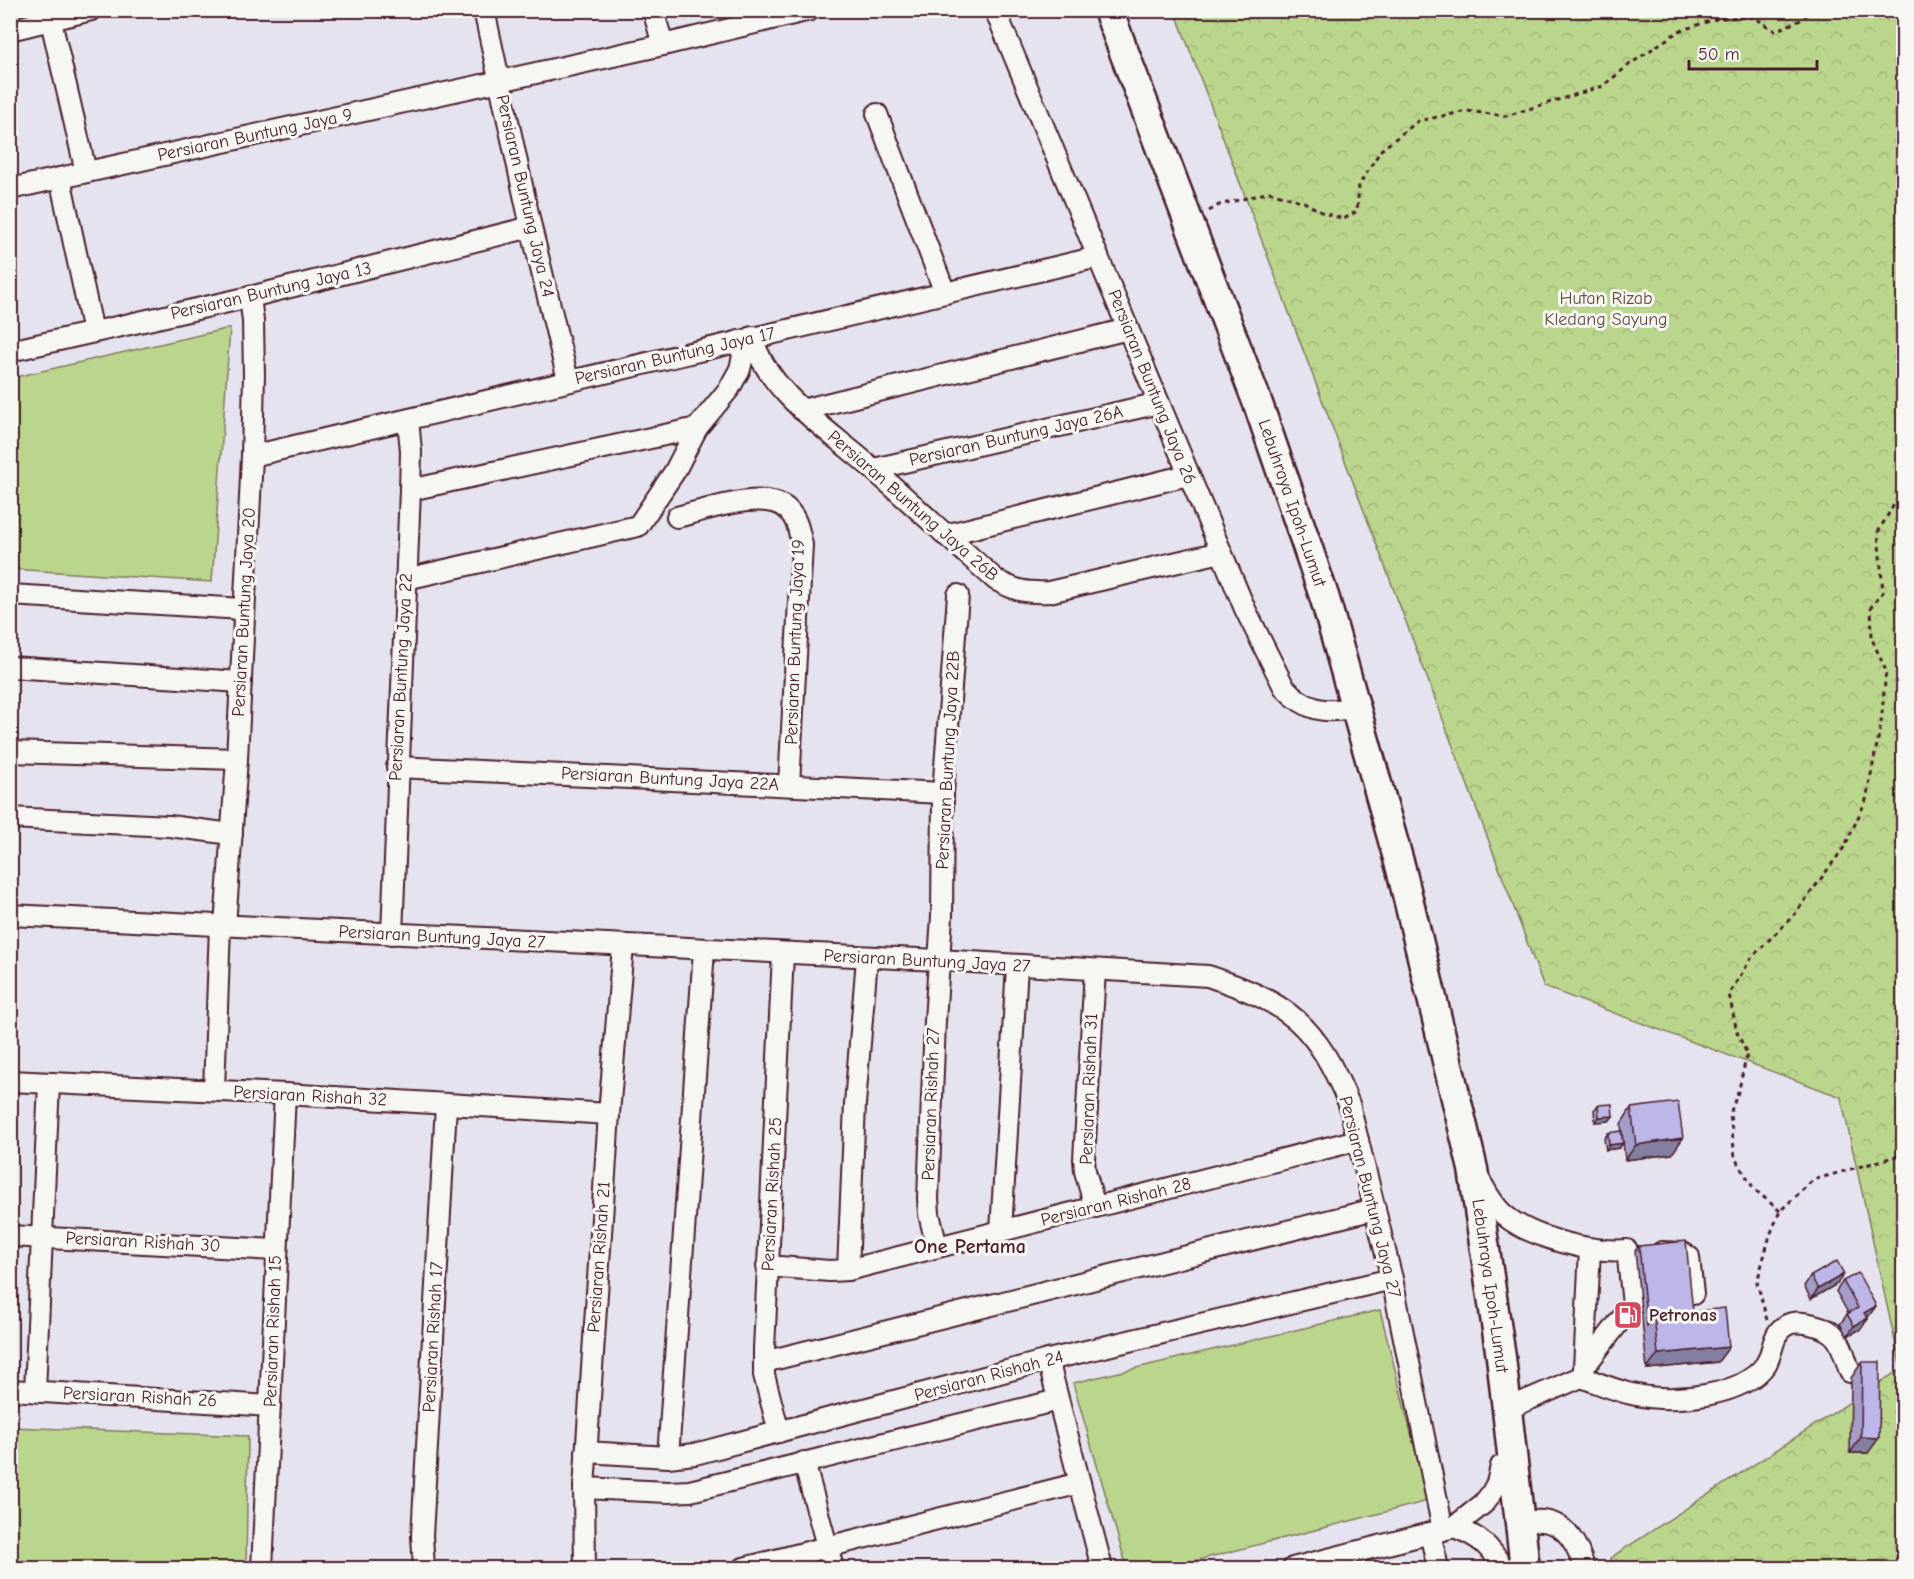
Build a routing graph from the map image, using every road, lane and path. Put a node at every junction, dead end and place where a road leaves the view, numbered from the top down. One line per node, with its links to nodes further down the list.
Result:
1 (91, 10): 8 (street)
2 (484, 10): 11 (street, Persiaran Buntung Jaya 24)
3 (653, 10): 10 (street)
4 (810, 10): 10 (street, Persiaran Buntung Jaya 9)
5 (995, 10): 18 (street, Persiaran Buntung Jaya 26)
6 (1108, 10): 16 (highway, Lebuhraya Ipoh-Lumut)
7 (1811, 10): 16 (path)
8 (51, 21): 9 (street); 13 (street)
9 (10, 30)
10 (663, 45): 11 (street, Persiaran Buntung Jaya 9)
11 (499, 81): 13 (street, Persiaran Buntung Jaya 9); 17 (street, Persiaran Buntung Jaya 24)
12 (877, 114): 19 (street)
13 (86, 172): 14 (street, Persiaran Buntung Jaya 9)
14 (60, 178): 15 (street, Persiaran Buntung Jaya 9); 22 (street)
15 (10, 189)
16 (1189, 224): 44 (highway, Lebuhraya Ipoh-Lumut)
17 (531, 227): 20 (street, Persiaran Buntung Jaya 13); 25 (street, Persiaran Buntung Jaya 24)
18 (1098, 257): 19 (street, Persiaran Buntung Jaya 17); 21 (street, Persiaran Buntung Jaya 26)
19 (945, 293): 23 (street, Persiaran Buntung Jaya 17)
20 (250, 297): 22 (street, Persiaran Buntung Jaya 13); 30 (street, Persiaran Buntung Jaya 20)
21 (1128, 329): 26 (street, Persiaran Buntung Jaya 26); 27 (street)
22 (93, 332): 24 (street, Persiaran Buntung Jaya 13)
23 (746, 339): 25 (street, Persiaran Buntung Jaya 17); 27 (street, Persiaran Buntung Jaya 26B); 29 (street)
24 (10, 351)
25 (568, 380): 28 (street, Persiaran Buntung Jaya 17)
26 (1159, 403): 31 (street, Persiaran Buntung Jaya 26A); 32 (street, Persiaran Buntung Jaya 26)
27 (802, 410): 31 (street, Persiaran Buntung Jaya 26B)
28 (408, 420): 30 (street, Persiaran Buntung Jaya 17); 33 (street, Persiaran Buntung Jaya 22)
29 (697, 428): 33 (street); 38 (street)
30 (252, 456): 41 (street, Persiaran Buntung Jaya 20)
31 (874, 469): 36 (street, Persiaran Buntung Jaya 26B)
32 (1188, 475): 36 (street); 37 (street, Persiaran Buntung Jaya 26)
33 (410, 490): 38 (street, Persiaran Buntung Jaya 22)
34 (1904, 497): 74 (path)
35 (677, 517): 48 (street, Persiaran Buntung Jaya 19)
36 (945, 535): 37 (street, Persiaran Buntung Jaya 26B)
37 (1221, 552): 44 (street, Persiaran Buntung Jaya 26)
38 (406, 579): 47 (street, Persiaran Buntung Jaya 22)
39 (10, 595): 41 (street)
40 (958, 595): 49 (street, Persiaran Buntung Jaya 22B)
41 (243, 609): 43 (street, Persiaran Buntung Jaya 20)
42 (10, 667): 43 (street)
43 (241, 682): 46 (street, Persiaran Buntung Jaya 20)
44 (1355, 707): 62 (highway, Lebuhraya Ipoh-Lumut)
45 (10, 752): 46 (street)
46 (237, 759): 51 (street, Persiaran Buntung Jaya 20)
47 (397, 767): 48 (street, Persiaran Buntung Jaya 22A); 54 (street, Persiaran Buntung Jaya 22)
48 (789, 785): 49 (street, Persiaran Buntung Jaya 22A)
49 (943, 793): 59 (street, Persiaran Buntung Jaya 22B)
50 (10, 818): 51 (street)
51 (232, 834): 53 (street, Persiaran Buntung Jaya 20)
52 (10, 915): 53 (street, Persiaran Buntung Jaya 27)
53 (222, 926): 54 (street, Persiaran Buntung Jaya 27); 65 (street, Persiaran Buntung Jaya 20)
54 (392, 934): 55 (street, Persiaran Buntung Jaya 27)
55 (623, 946): 56 (street, Persiaran Buntung Jaya 27); 68 (street, Persiaran Rishah 21)
56 (704, 950): 57 (street, Persiaran Buntung Jaya 27); 98 (street)
57 (783, 954): 58 (street, Persiaran Buntung Jaya 27); 82 (street, Persiaran Rishah 25)
58 (867, 958): 59 (street, Persiaran Buntung Jaya 27); 83 (street)
59 (938, 960): 60 (street, Persiaran Buntung Jaya 27); 78 (street, Persiaran Rishah 27)
60 (1017, 966): 61 (street, Persiaran Buntung Jaya 27); 75 (street)
61 (1095, 969): 69 (street, Persiaran Buntung Jaya 27); 72 (street, Persiaran Rishah 31)
62 (1434, 1008): 71 (highway, Lebuhraya Ipoh-Lumut); 100 (highway, Lebuhraya Ipoh-Lumut)
63 (10, 1081): 64 (street, Persiaran Rishah 32)
64 (49, 1083): 65 (street, Persiaran Rishah 32); 77 (street)
65 (214, 1090): 66 (street, Persiaran Rishah 32)
66 (285, 1094): 67 (street, Persiaran Rishah 32); 80 (street, Persiaran Rishah 15)
67 (446, 1105): 68 (street, Persiaran Rishah 32); 107 (street, Persiaran Rishah 17)
68 (609, 1114): 97 (street, Persiaran Rishah 21)
69 (1358, 1140): 72 (street, Persiaran Rishah 28); 73 (street, Persiaran Buntung Jaya 27)
70 (1904, 1154): 74 (path)
71 (1473, 1169): 79 (street); 95 (highway, Lebuhraya Ipoh-Lumut)
72 (1095, 1207): 75 (street, Persiaran Rishah 28)
73 (1375, 1209): 84 (street, Persiaran Buntung Jaya 27); 88 (street)
74 (1780, 1211): 86 (path)
75 (1001, 1231): 78 (street, Persiaran Rishah 28)
76 (10, 1236): 77 (street, Persiaran Rishah 30)
77 (42, 1237): 80 (street, Persiaran Rishah 30); 92 (street)
78 (937, 1247): 83 (street, Persiaran Rishah 28)
79 (1590, 1249): 81 (street); 89 (street)
80 (276, 1250): 94 (street, Persiaran Rishah 15)
81 (1627, 1250): 85 (street); 85 (street)
82 (767, 1266): 83 (street, Persiaran Rishah 28); 88 (street, Persiaran Rishah 25)
83 (848, 1270)
84 (1392, 1279): 87 (street, Persiaran Rishah 24); 104 (street, Persiaran Buntung Jaya 27)
85 (1633, 1304): 89 (street)
86 (1774, 1338): 89 (street); 90 (street)
87 (1048, 1360): 93 (street); 96 (street, Persiaran Rishah 24)
88 (764, 1362): 96 (street, Persiaran Rishah 25)
89 (1583, 1372): 95 (street)
90 (1850, 1372)
91 (10, 1390): 92 (street, Persiaran Rishah 26)
92 (35, 1391): 94 (street, Persiaran Rishah 26)
93 (1058, 1400): 99 (street); 101 (street)
94 (270, 1406): 106 (street, Persiaran Rishah 15)
95 (1507, 1409): 103 (highway, Lebuhraya Ipoh-Lumut)
96 (779, 1432): 98 (street, Persiaran Rishah 24)
97 (586, 1452): 98 (street, Persiaran Rishah 24); 102 (street, Persiaran Rishah 21)
98 (668, 1457)
99 (804, 1462): 102 (street); 105 (street)
100 (1501, 1466): 104 (street); 115 (highway, Lebuhraya Ipoh-Lumut)
101 (1080, 1483): 105 (street); 111 (street)
102 (584, 1488): 108 (street, Persiaran Rishah 21)
103 (1519, 1522): 116 (highway, Lebuhraya Ipoh-Lumut); 117 (street)
104 (1443, 1530): 112 (street); 113 (street, Persiaran Buntung Jaya 27); 114 (street)
105 (827, 1547): 109 (street); 110 (street)
106 (262, 1569)
107 (424, 1569)
108 (585, 1569)
109 (744, 1569)
110 (833, 1569)
111 (1102, 1569)
112 (1293, 1569)
113 (1438, 1569)
114 (1503, 1569)
115 (1512, 1569)
116 (1525, 1569)
117 (1584, 1569)

